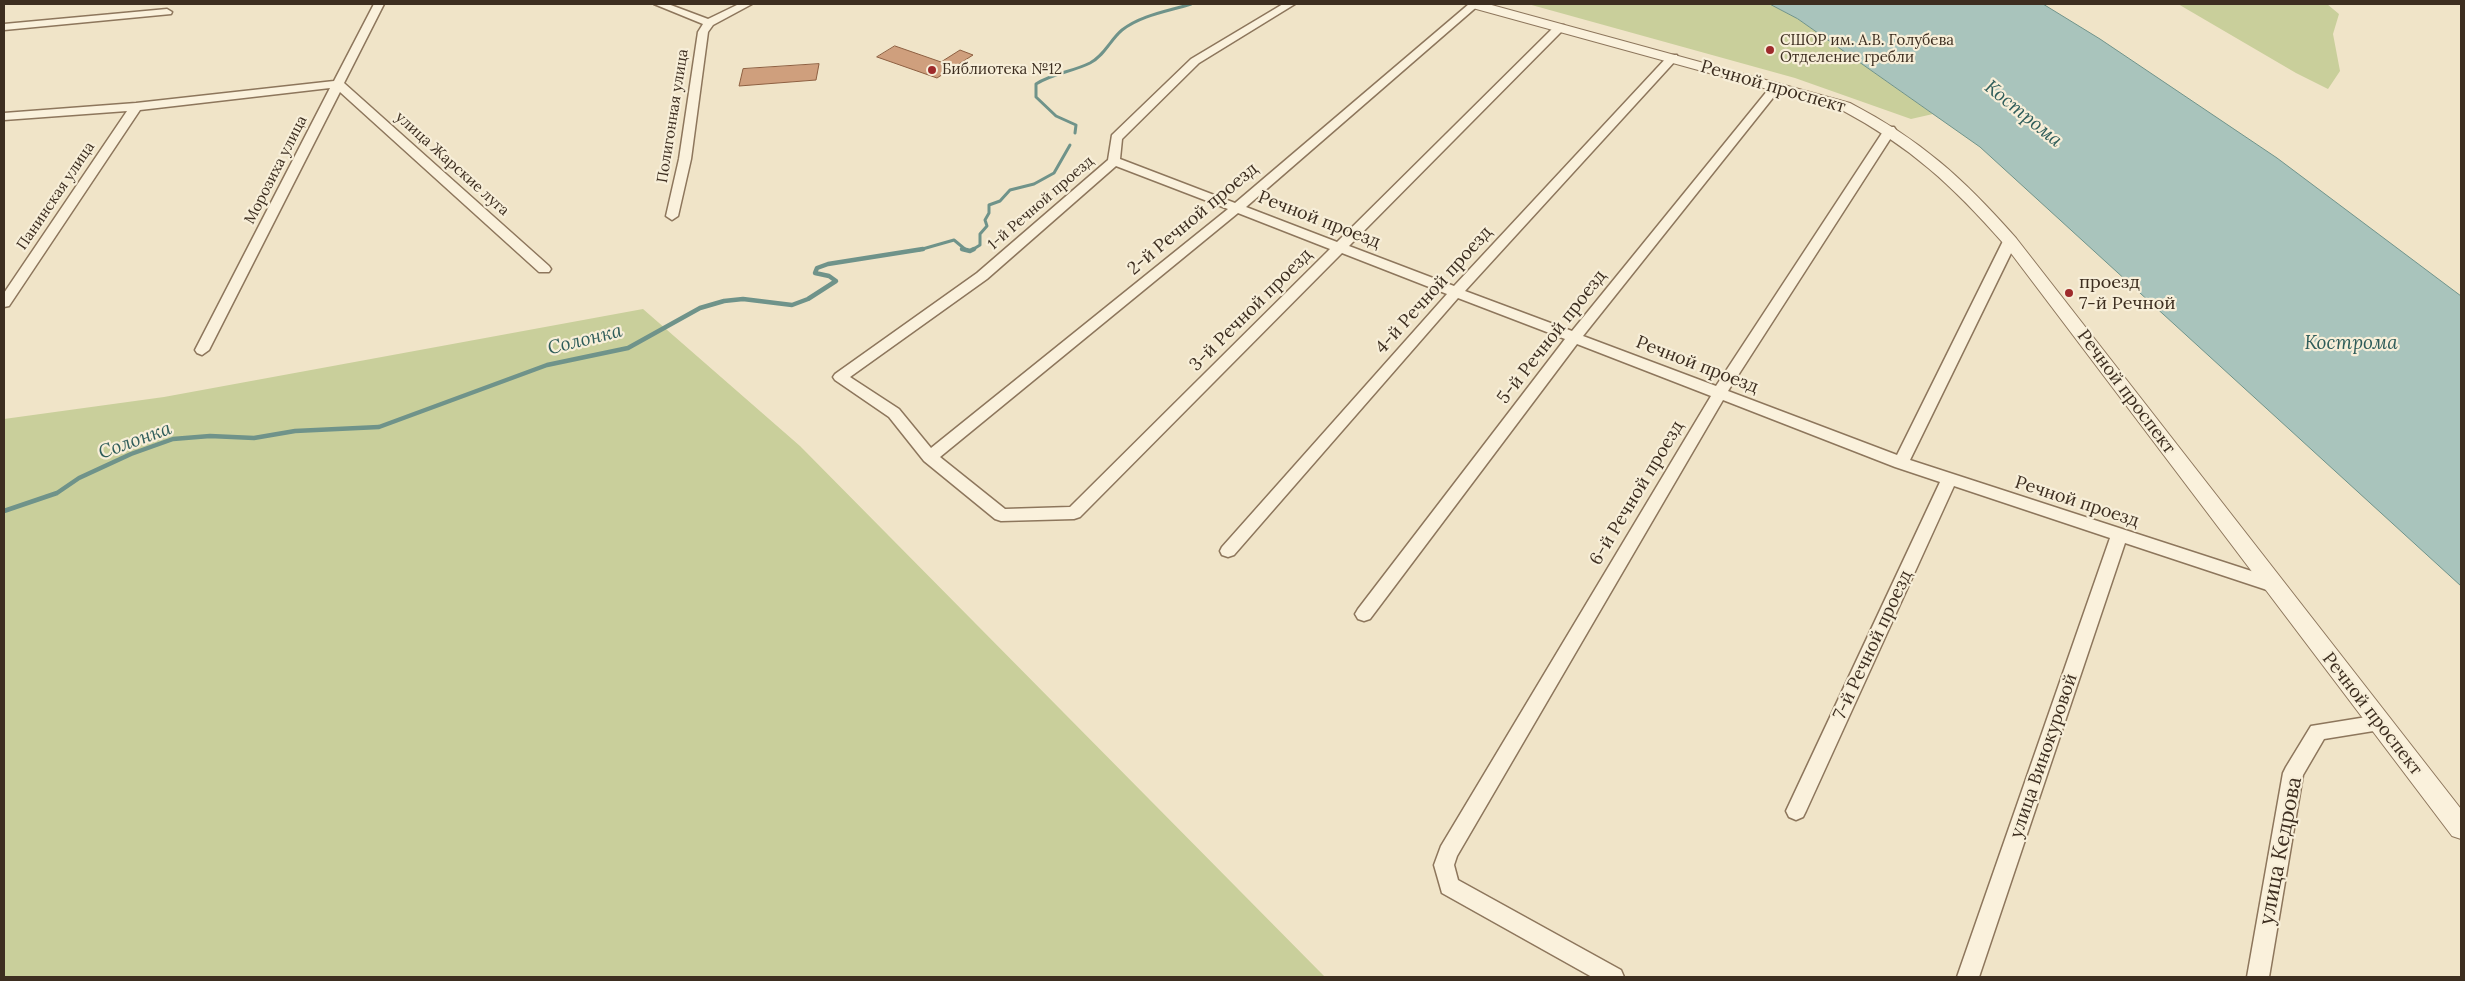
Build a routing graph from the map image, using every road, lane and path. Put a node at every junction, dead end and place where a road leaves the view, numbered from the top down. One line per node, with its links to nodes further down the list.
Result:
1 (379, 4): 11 (street, Морозиха улица)
2 (660, 4): 7 (street)
3 (747, 4): 7 (street)
4 (1290, 4): 16 (street, 1-й Речной проезд)
5 (1475, 4): 9 (street, Речной проспект); 17 (street, 2-й Речной проезд)
6 (167, 12): 8 (street)
7 (709, 23): 18 (street, Полигонная улица)
8 (4, 27)
9 (1560, 27): 10 (street, Речной проспект); 20 (street, 3-й Речной проезд)
10 (1673, 58): 12 (street, Речной проспект); 22 (street, 4-й Речной проезд)
11 (338, 84): 13 (street); 21 (street, улица Жарские луга); 25 (street, Морозиха улица)
12 (1776, 87): 15 (street, Речной проспект); 24 (street, 5-й Речной проезд)
13 (136, 106): 14 (street); 23 (street, Панинская улица)
14 (4, 116)
15 (1890, 130): 19 (street, Речной проспект); 26 (street, 6-й Речной проезд)
16 (1114, 161): 17 (street, Речной проезд); 27 (street, 1-й Речной проезд)
17 (1237, 208): 20 (street, Речной проезд); 27 (street, 2-й Речной проезд)
18 (672, 216)
19 (2010, 241): 28 (street); 32 (street, Речной проспект)
20 (1339, 247): 22 (street, Речной проезд); 27 (street, 3-й Речной проезд)
21 (544, 269)
22 (1456, 292): 24 (street, Речной проезд); 31 (street, 4-й Речной проезд)
23 (4, 303)
24 (1574, 338): 26 (street, Речной проезд); 33 (street, 5-й Речной проезд)
25 (202, 350)
26 (1719, 394): 28 (street, Речной проезд); 37 (street, 6-й Речной проезд)
27 (930, 457)
28 (1901, 463): 29 (street, Речной проезд)
29 (1949, 480): 30 (street, Речной проезд); 35 (street, 7-й Речной проезд)
30 (2119, 535): 32 (street, Речной проезд); 38 (street, улица Винокуровой)
31 (1228, 551)
32 (2273, 586): 34 (street, Речной проспект)
33 (1364, 614)
34 (2379, 723): 36 (street, Речной проспект); 39 (street, улица Кедрова)
35 (1796, 811)
36 (2461, 828)
37 (1613, 977)
38 (1968, 977)
39 (2258, 977)

